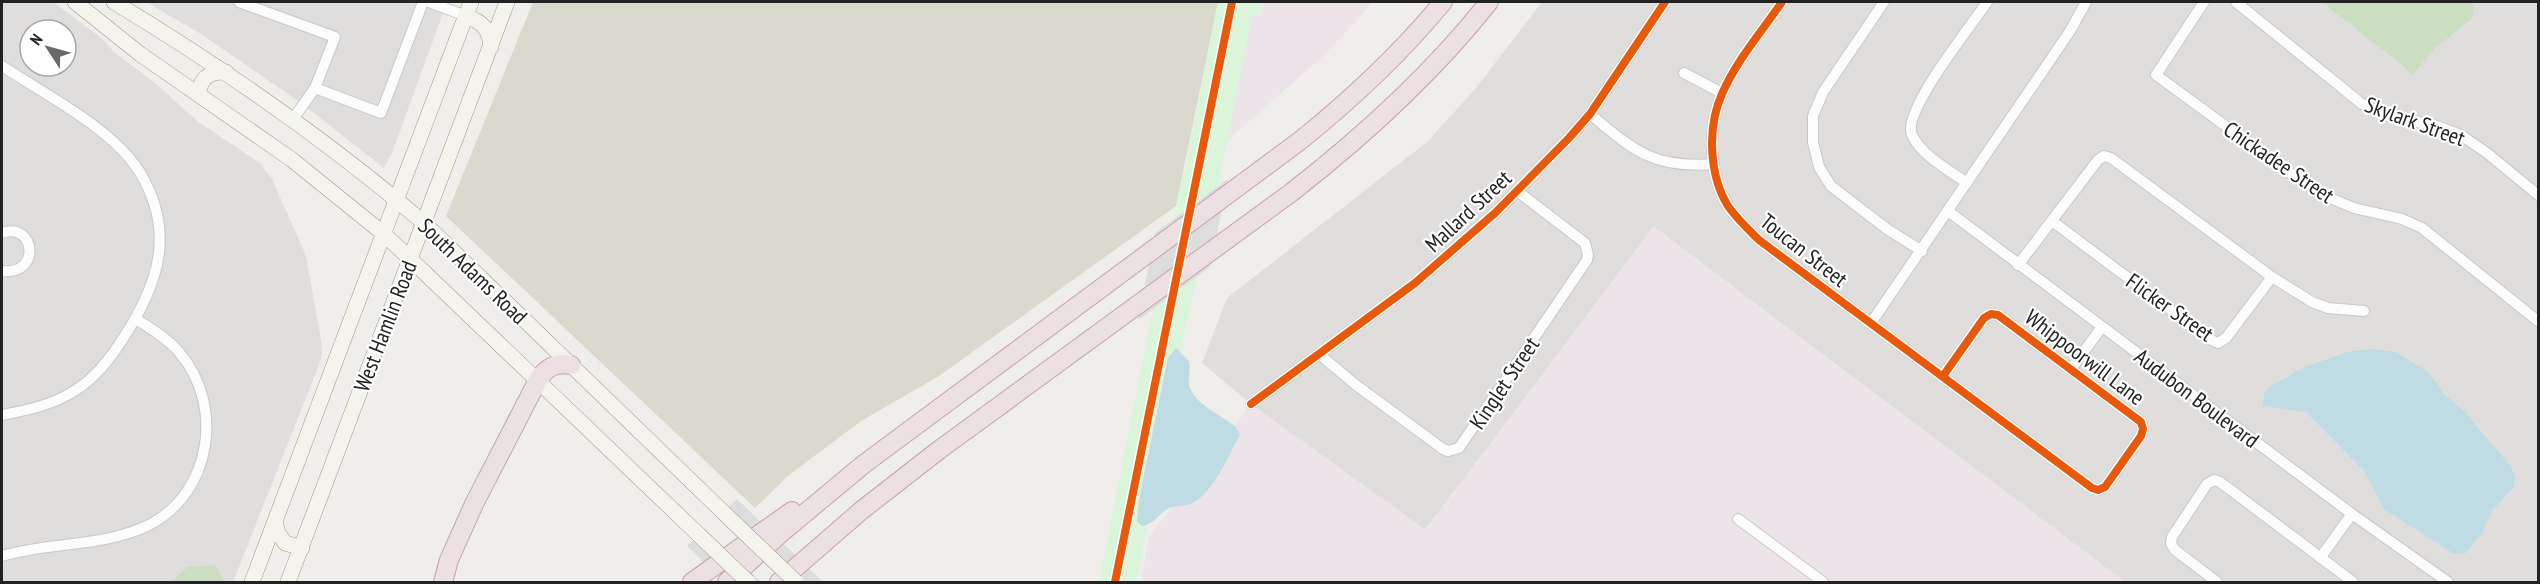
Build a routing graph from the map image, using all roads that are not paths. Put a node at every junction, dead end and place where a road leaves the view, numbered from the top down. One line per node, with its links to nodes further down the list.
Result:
1 (75, 2): 23 (main road, South Adams Road)
2 (114, 2): 19 (main road, South Adams Road)
3 (239, 2): 21 (street)
4 (423, 2): 21 (street)
5 (429, 2): 16 (street)
6 (507, 2): 17 (main road, West Hamlin Road)
7 (1443, 2): 53 (highway)
8 (1489, 2): 66 (highway)
9 (1665, 2): 24 (street, Mallard Street)
10 (1782, 2): 22 (street, Toucan Street)
11 (1884, 2): 36 (street)
12 (1987, 2): 27 (street)
13 (2086, 2): 27 (street)
14 (2204, 2): 43 (street, Chickadee Street)
15 (2236, 2): 29 (street, Skylark Street)
16 (469, 9): 17 (main road); 30 (main road, West Hamlin Road)
17 (491, 47): 33 (main road, West Hamlin Road)
18 (2, 66): 42 (street)
19 (226, 72): 23 (main road); 25 (main road, South Adams Road)
20 (1684, 73): 22 (street)
21 (315, 88): 25 (street)
22 (1722, 93): 26 (street, Toucan Street)
23 (198, 94): 35 (main road, South Adams Road)
24 (1590, 114): 26 (street); 28 (street, Mallard Street)
25 (293, 119): 30 (main road, South Adams Road)
26 (1714, 164): 44 (street, Toucan Street)
27 (1967, 183): 31 (street)
28 (1517, 191): 46 (street, Mallard Street); 46 (street, Kinglet Street)
29 (2538, 195)
30 (397, 200): 33 (main road, South Adams Road); 35 (main road, West Hamlin Road)
31 (1948, 211): 36 (street); 38 (street, Audubon Boulevard)
32 (2052, 221): 38 (street); 40 (street); 40 (street, Flicker Street)
33 (424, 223): 37 (main road, West Hamlin Road); 47 (main road, South Adams Road)
34 (2, 233): 39 (street)
35 (384, 234): 37 (main road, South Adams Road); 56 (main road, West Hamlin Road)
36 (1922, 251): 44 (street)
37 (411, 257): 50 (main road, South Adams Road); 57 (main road, West Hamlin Road)
38 (2018, 265): 45 (street, Audubon Boulevard)
39 (2, 271)
40 (2272, 277): 41 (street)
41 (2364, 310)
42 (136, 319): 52 (street); 58 (street)
43 (2538, 321)
44 (1871, 323): 49 (street, Whippoorwill Lane)
45 (2102, 327): 48 (street, Whippoorwill Lane); 54 (street, Audubon Boulevard)
46 (1320, 354): 51 (street, Mallard Street)
47 (571, 365): 50 (highway); 67 (main road, South Adams Road, bridge)
48 (2071, 369): 49 (street, Whippoorwill Lane); 49 (street, Whippoorwill Lane)
49 (1943, 376)
50 (538, 380): 62 (highway); 65 (main road, South Adams Road, bridge)
51 (1251, 404)
52 (2, 415)
53 (864, 464): 63 (highway); 64 (highway)
54 (2352, 514): 59 (street); 71 (street, Audubon Boulevard)
55 (1738, 519): 68 (street)
56 (275, 522): 57 (main road); 60 (main road, West Hamlin Road)
57 (302, 548): 61 (main road, West Hamlin Road)
58 (2, 556)
59 (2320, 558): 69 (street); 70 (street)
60 (252, 582)
61 (288, 582)
62 (443, 582)
63 (692, 582)
64 (728, 582)
65 (748, 582)
66 (779, 582)
67 (796, 582)
68 (1823, 582)
69 (2217, 582)
70 (2353, 582)
71 (2448, 582)

